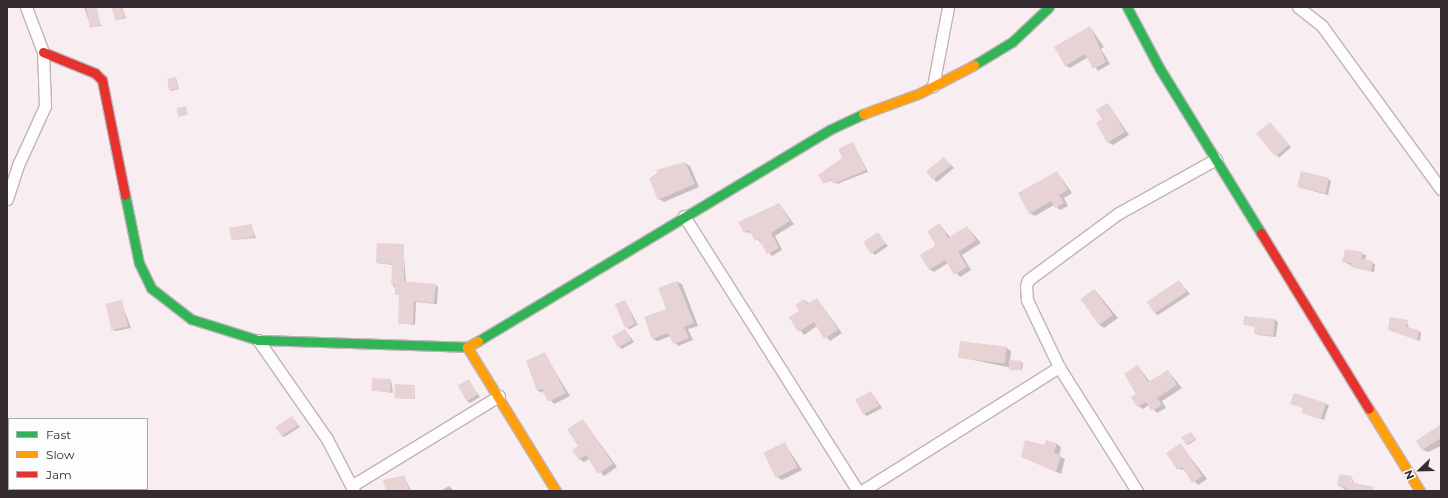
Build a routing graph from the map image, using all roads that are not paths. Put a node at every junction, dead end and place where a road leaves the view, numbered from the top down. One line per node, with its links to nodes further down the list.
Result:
1 (26, 7): 6 (street)
2 (948, 7): 7 (street)
3 (1049, 7): 7 (street)
4 (1127, 7): 8 (street)
5 (1298, 7): 9 (street)
6 (43, 52): 10 (street); 12 (street)
7 (934, 86): 11 (street)
8 (1216, 158): 14 (street); 21 (street)
9 (1441, 189)
10 (7, 199)
11 (684, 216): 13 (street); 18 (street)
12 (258, 340): 13 (street); 16 (street)
13 (467, 347): 15 (street)
14 (1059, 367): 19 (street); 20 (street)
15 (498, 396): 16 (street); 17 (street)
16 (353, 488)
17 (556, 491)
18 (858, 491)
19 (862, 491)
20 (1137, 491)
21 (1420, 491)

